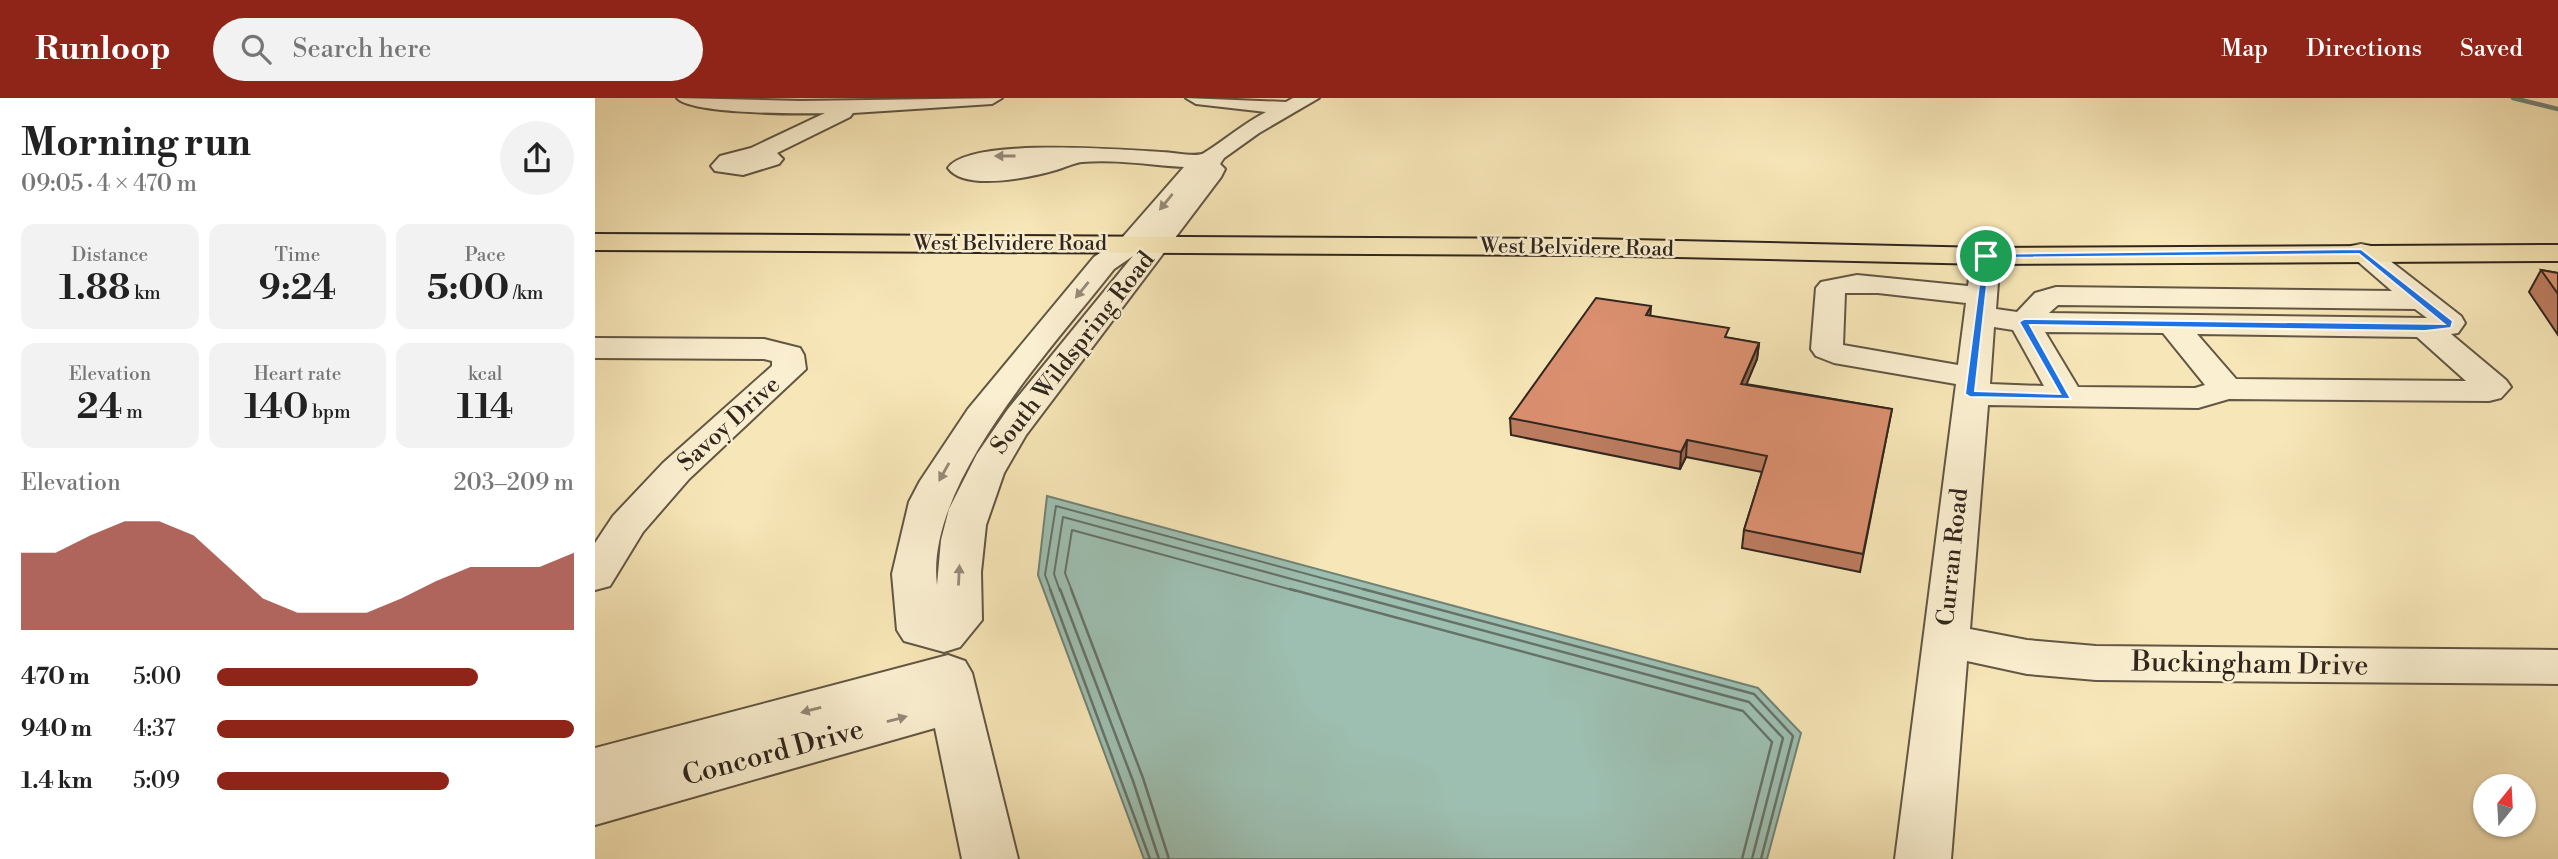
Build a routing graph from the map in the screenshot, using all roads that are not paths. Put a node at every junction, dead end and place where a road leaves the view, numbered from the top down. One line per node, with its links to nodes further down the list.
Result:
1 (687, 98): 5 (street)
2 (992, 98): 5 (street)
3 (1196, 98): 6 (street)
4 (1309, 98): 6 (street)
5 (856, 102): 7 (street)
6 (1288, 108): 9 (street)
7 (757, 155)
8 (1074, 156): 9 (street)
9 (1208, 164): 11 (street, South Wildspring Road)
10 (595, 242): 11 (main road, West Belvidere Road)
11 (1144, 245): 14 (main road, West Belvidere Road); 22 (street, South Wildspring Road); 23 (street, South Wildspring Road, one-way to 23)
12 (2361, 252): 13 (main road, West Belvidere Road); 14 (main road, West Belvidere Road); 15 (street)
13 (2558, 253)
14 (1981, 289): 16 (street); 19 (street, Curran Road); 19 (street)
15 (2424, 314): 16 (street); 17 (street); 20 (street)
16 (2024, 322): 17 (street); 21 (street)
17 (2173, 326): 20 (street)
18 (595, 348): 24 (street, Savoy Drive)
19 (1971, 385): 21 (street); 25 (street, Curran Road)
20 (2226, 389): 21 (street)
21 (2067, 397)
22 (1017, 421): 23 (street); 27 (street, South Wildspring Road, one-way to 22)
23 (977, 422): 27 (street, South Wildspring Road, one-way to 27)
24 (601, 559)
25 (1944, 640): 26 (street, Buckingham Drive); 31 (street, Curran Road)
26 (2558, 667)
27 (948, 671): 28 (street, Concord Drive, one-way to 28); 29 (street, Concord Drive, one-way to 27); 30 (street)
28 (595, 769)
29 (595, 803)
30 (990, 859)
31 (1923, 859)

